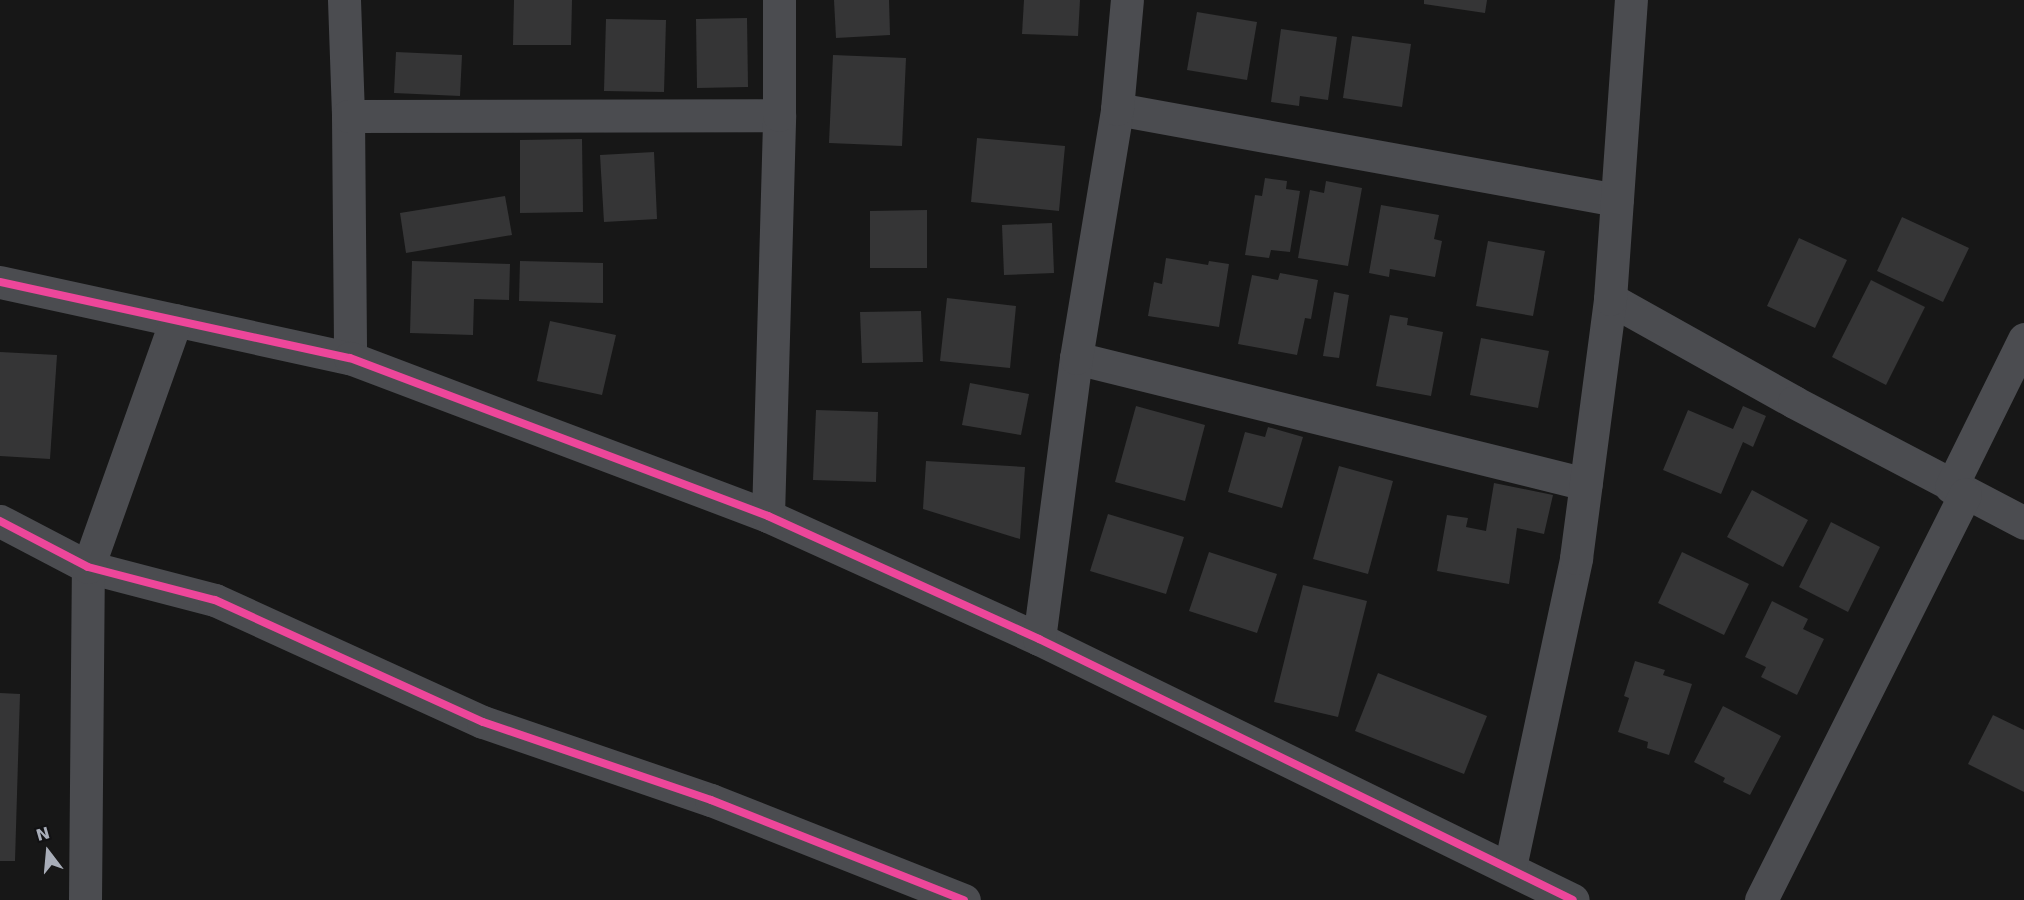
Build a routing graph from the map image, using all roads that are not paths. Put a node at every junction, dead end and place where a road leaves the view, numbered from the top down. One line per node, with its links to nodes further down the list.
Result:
1 (344, 0): 7 (street)
2 (779, 0): 6 (street)
3 (1127, 0): 5 (street)
4 (1631, 0): 8 (street)
5 (1117, 109): 8 (street); 14 (street)
6 (779, 115): 7 (street); 17 (street)
7 (348, 116): 13 (street)
8 (1617, 200): 10 (street)
9 (0, 282): 11 (street)
10 (1610, 299): 15 (street); 16 (street)
11 (176, 320): 13 (street); 20 (street)
12 (2024, 339): 16 (street)
13 (350, 358): 17 (street)
14 (1076, 358): 15 (street); 21 (street)
15 (1586, 484): 22 (street)
16 (1958, 490): 19 (street); 26 (street)
17 (768, 516): 21 (street)
18 (0, 521): 20 (street)
19 (2024, 523)
20 (88, 567): 24 (street); 25 (street)
21 (1039, 639): 22 (street)
22 (1510, 867): 23 (street)
23 (1566, 898)
24 (85, 900)
25 (964, 900)
26 (1761, 900)

